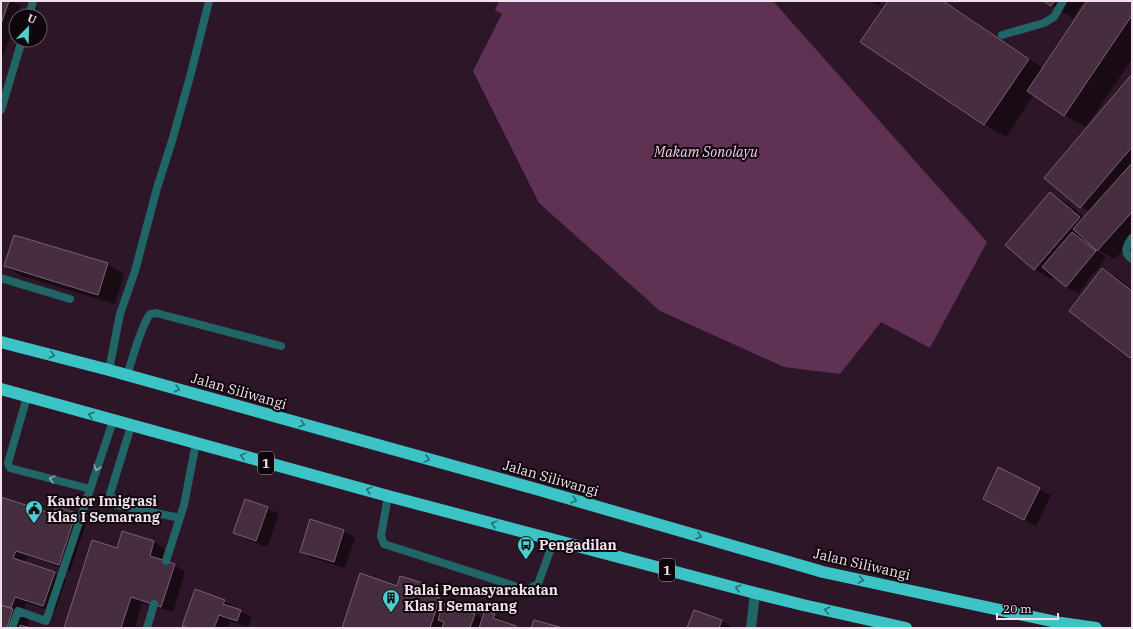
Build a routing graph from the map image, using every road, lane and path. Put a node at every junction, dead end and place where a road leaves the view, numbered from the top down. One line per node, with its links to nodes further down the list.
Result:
1 (209, 1): 12 (lane)
2 (1063, 1): 3 (lane)
3 (1002, 34)
4 (20, 48): 5 (lane)
5 (1, 110)
6 (1132, 238): 7 (lane)
7 (1132, 259)
8 (1, 278): 9 (lane)
9 (70, 299)
10 (1, 342): 12 (highway, Jalan Siliwangi, one-way to 12)
11 (280, 346): 13 (lane)
12 (109, 370): 13 (highway, Jalan Siliwangi)
13 (127, 375): 30 (highway, Jalan Siliwangi, one-way to 30)
14 (1, 389): 15 (highway, 1)
15 (27, 397): 16 (highway, 1, one-way to 15); 19 (lane, one-way to 15)
16 (113, 421): 17 (highway, 1); 19 (lane, one-way to 19)
17 (131, 426): 18 (highway, 1); 21 (lane)
18 (196, 444): 20 (highway, 1, one-way to 18); 21 (lane)
19 (90, 489): 26 (lane)
20 (388, 496): 22 (highway, 1, one-way to 20); 22 (lane)
21 (180, 518): 23 (lane)
22 (554, 540): 24 (highway, 1, one-way to 22)
23 (166, 561)
24 (755, 593): 28 (street); 29 (highway, 1, one-way to 24)
25 (154, 604): 27 (lane)
26 (12, 628)
27 (147, 628)
28 (751, 628)
29 (906, 628)
30 (1096, 628)

